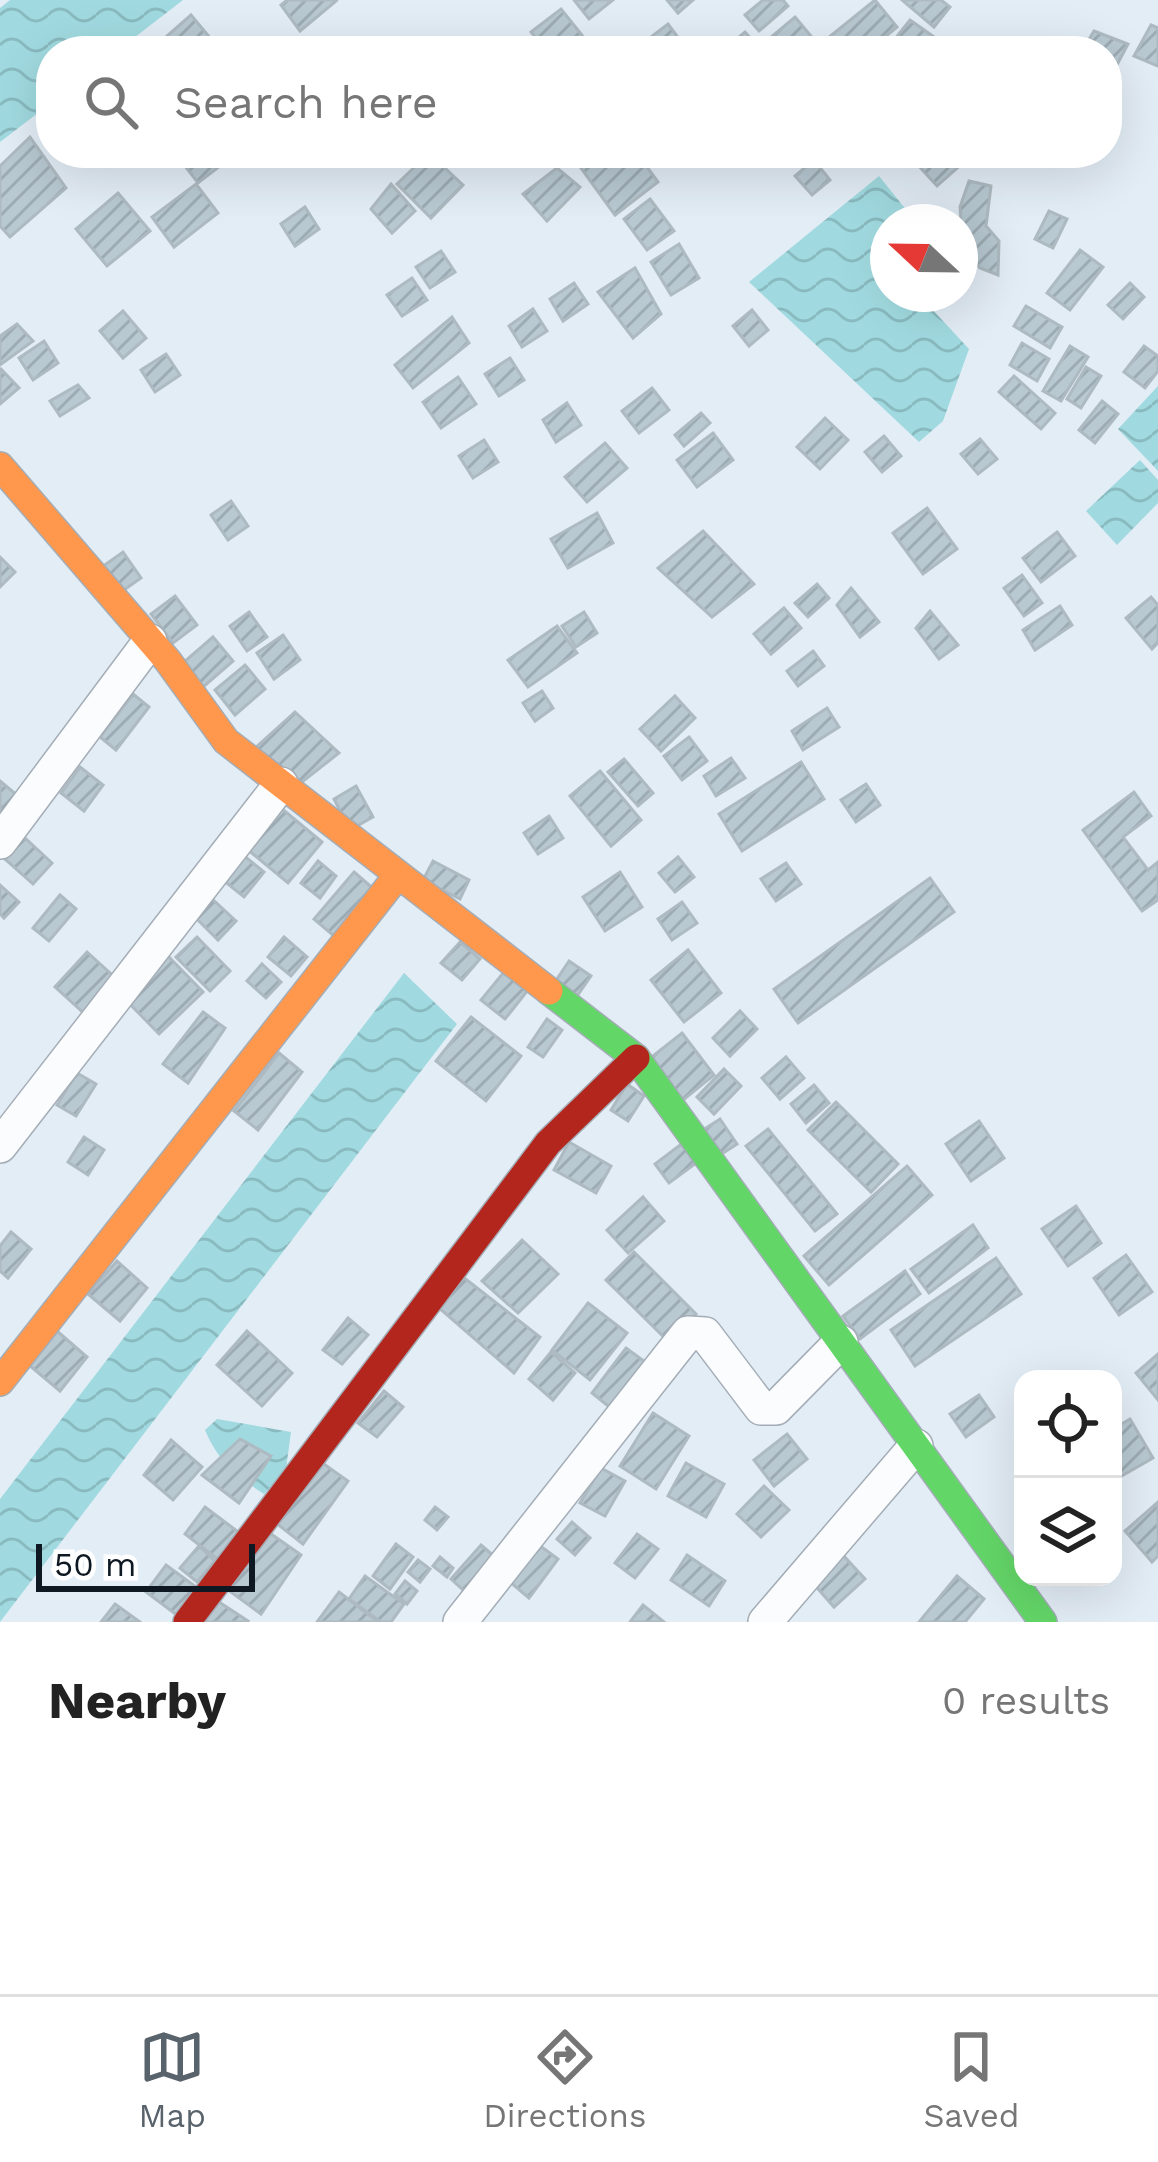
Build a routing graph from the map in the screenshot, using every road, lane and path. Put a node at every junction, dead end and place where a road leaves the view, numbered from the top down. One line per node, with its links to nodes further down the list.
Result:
1 (6, 487): 2 (street)
2 (150, 641): 3 (street); 4 (street)
3 (281, 784): 5 (street); 7 (street)
4 (0, 842)
5 (398, 874): 6 (street); 9 (street)
6 (636, 1058): 8 (street); 11 (street)
7 (0, 1146)
8 (841, 1342): 10 (street); 12 (street)
9 (0, 1382)
10 (916, 1446): 13 (street); 14 (street)
11 (187, 1622)
12 (460, 1622)
13 (765, 1622)
14 (1043, 1622)

